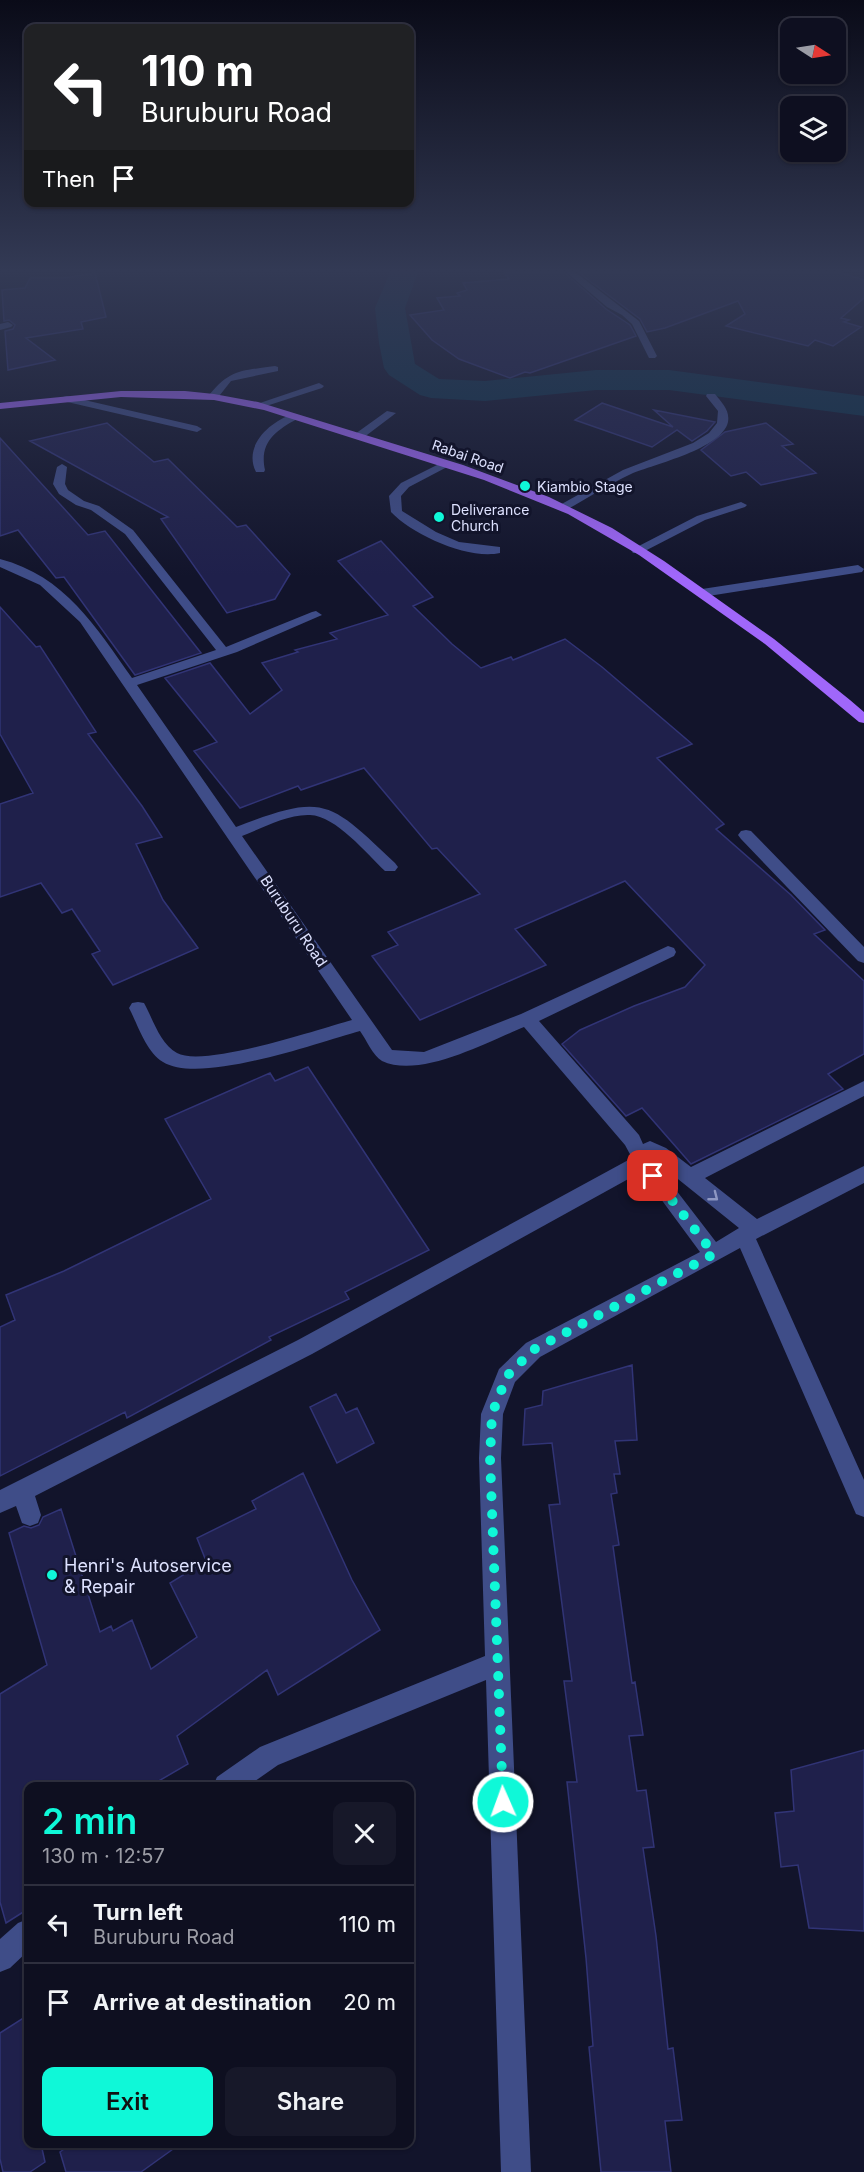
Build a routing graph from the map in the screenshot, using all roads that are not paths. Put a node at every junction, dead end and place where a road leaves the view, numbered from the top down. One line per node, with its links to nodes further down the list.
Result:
1 (247, 373): 4 (street)
2 (319, 386): 7 (street)
3 (711, 396): 16 (street)
4 (212, 398): 5 (main road, Rabai Road); 7 (main road, Rabai Road)
5 (67, 399): 6 (main road, Rabai Road); 10 (street)
6 (0, 406)
7 (256, 406): 9 (main road, Rabai Road)
8 (391, 413): 11 (street)
9 (293, 417): 11 (main road, Rabai Road); 14 (street)
10 (197, 429)
11 (359, 436): 12 (main road, Rabai Road)
12 (446, 464): 16 (main road, Rabai Road); 17 (street)
13 (62, 467): 23 (street)
14 (260, 470)
15 (741, 505): 18 (street)
16 (562, 508): 18 (main road, Rabai Road)
17 (496, 550)
18 (637, 550): 21 (main road, Rabai Road)
19 (5, 569): 24 (street, Buruburu Road)
20 (858, 569): 21 (street)
21 (702, 593): 25 (main road, Rabai Road)
22 (316, 615): 23 (street)
23 (224, 652): 24 (street)
24 (128, 684): 26 (street, Buruburu Road)
25 (864, 719)
26 (235, 833): 28 (street); 33 (street, Buruburu Road)
27 (746, 835): 30 (street)
28 (390, 867)
29 (668, 952): 32 (street)
30 (864, 957)
31 (138, 1008): 33 (street)
32 (527, 1020): 33 (street, Buruburu Road); 35 (street)
33 (365, 1023)
34 (864, 1088): 37 (street)
35 (651, 1158): 37 (street); 39 (street); 40 (street)
36 (864, 1174): 38 (street)
37 (689, 1177): 38 (street, one-way to 38)
38 (749, 1232): 39 (street); 42 (street)
39 (714, 1254): 44 (street)
40 (22, 1491): 41 (street); 43 (street)
41 (0, 1502)
42 (864, 1506)
43 (30, 1515)
44 (498, 1663): 45 (street); 48 (street)
45 (232, 1782)
46 (24, 1937): 47 (street)
47 (0, 1958)
48 (516, 2172)

